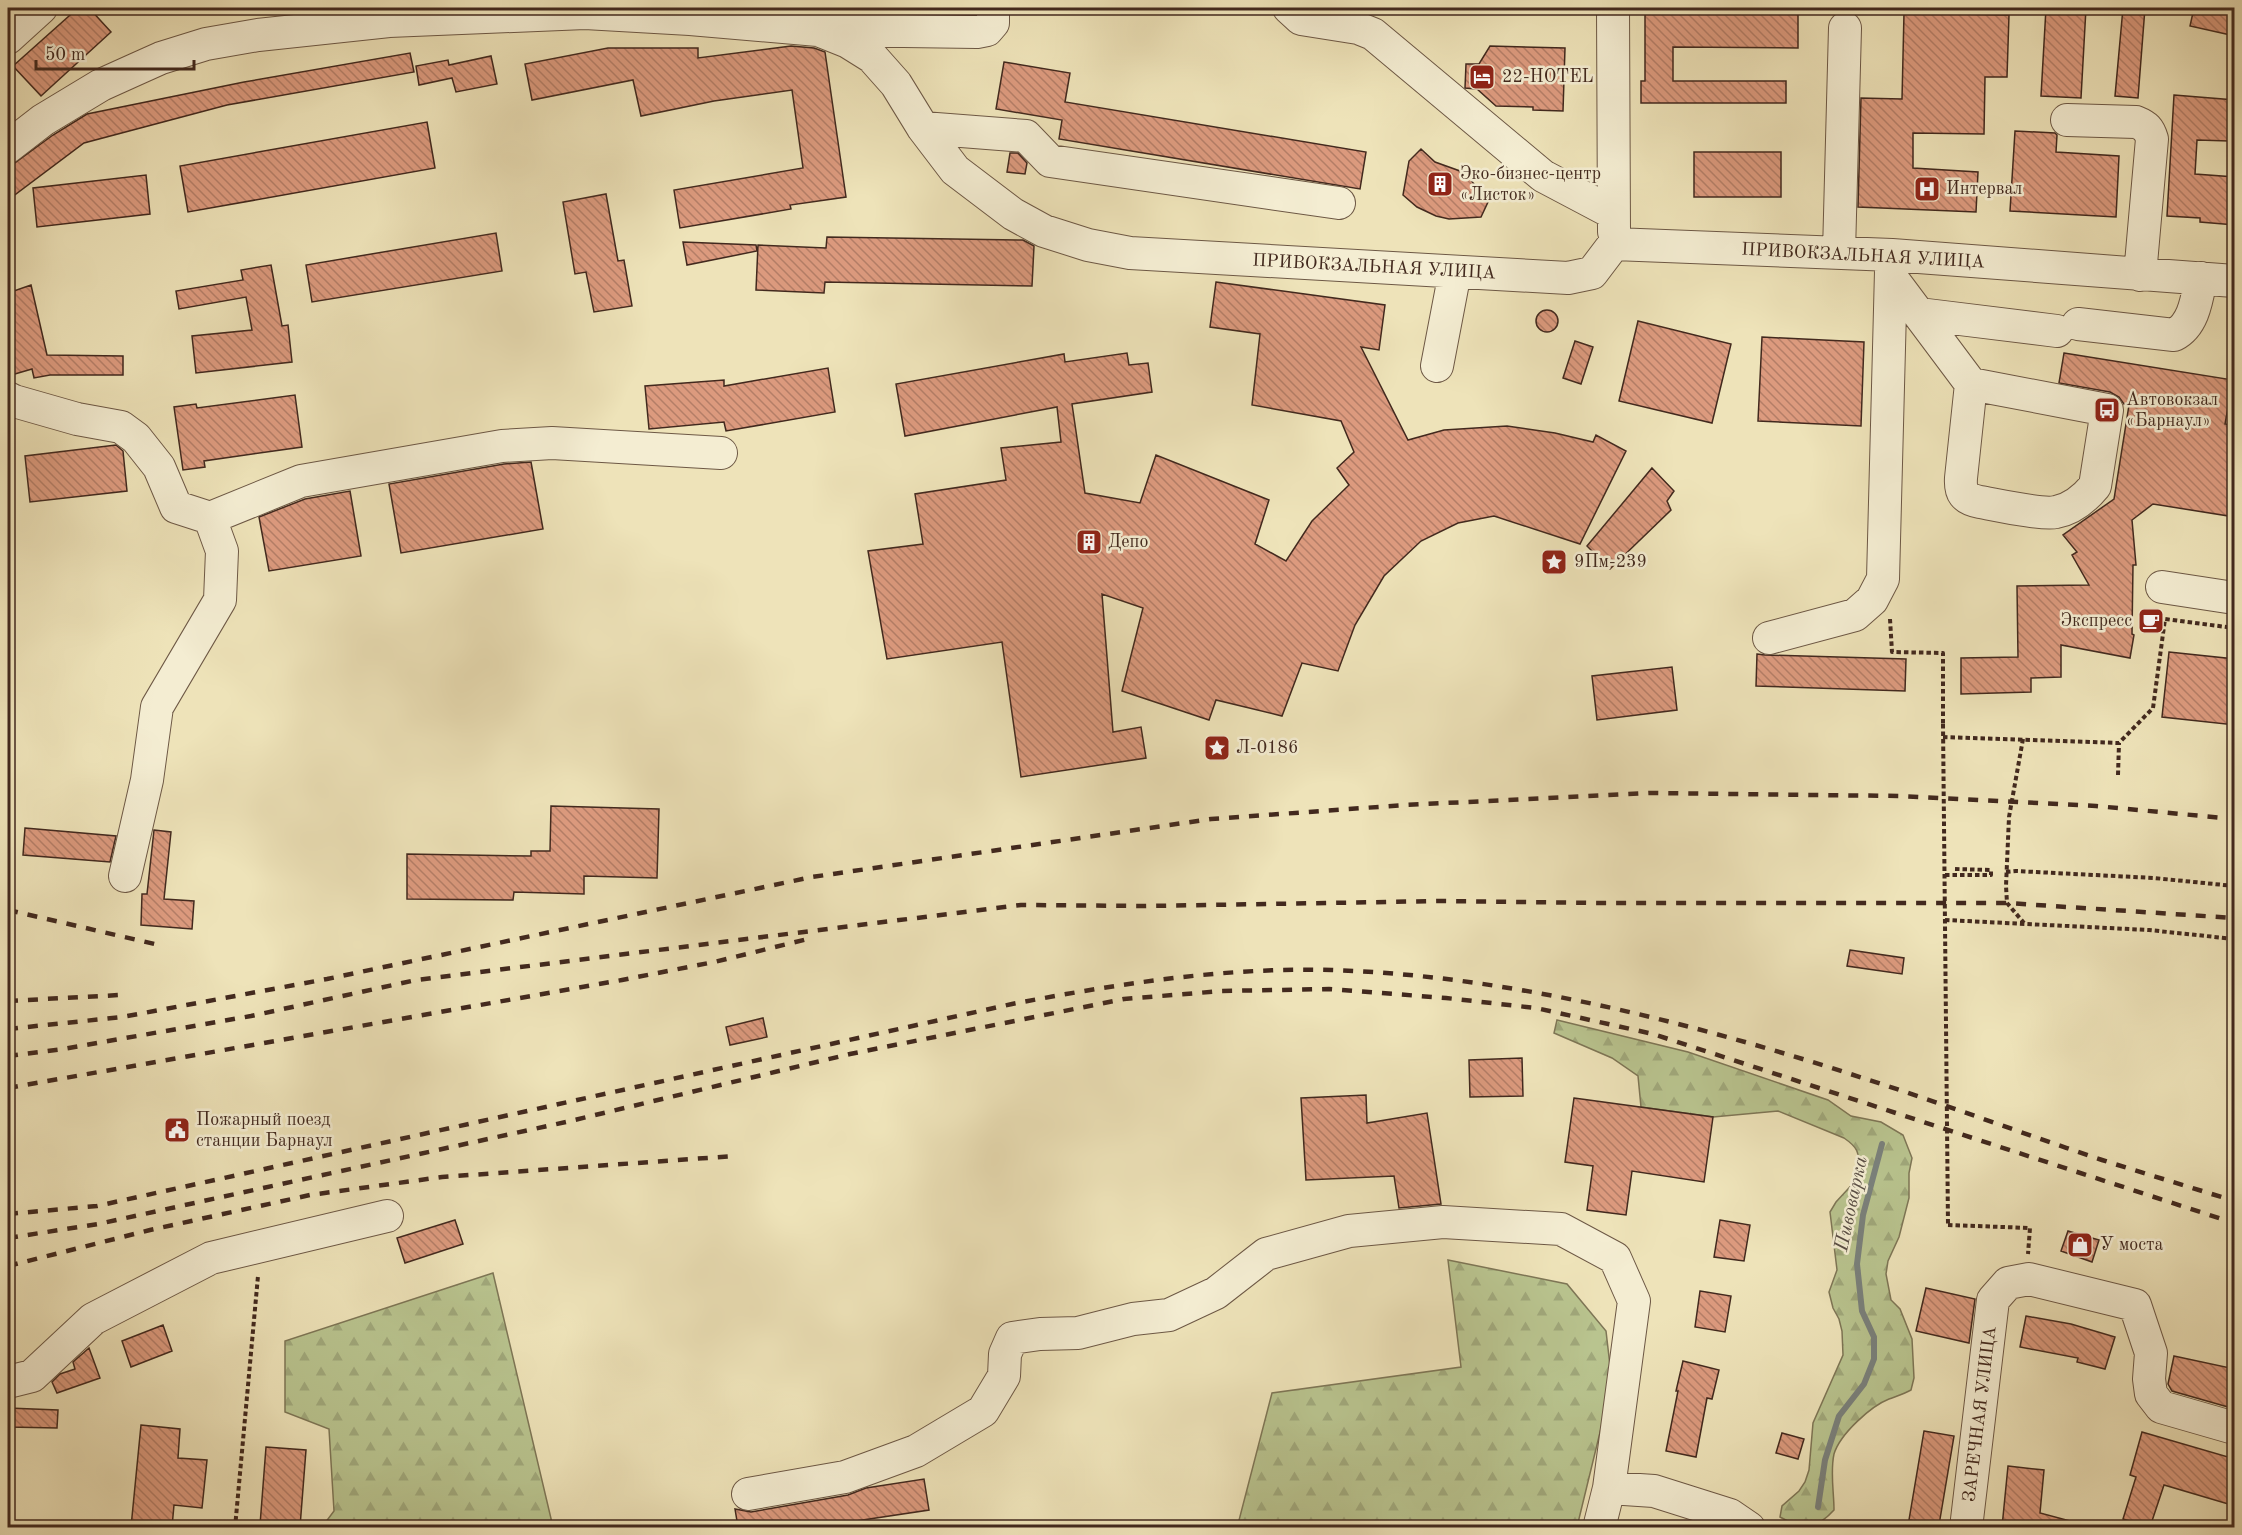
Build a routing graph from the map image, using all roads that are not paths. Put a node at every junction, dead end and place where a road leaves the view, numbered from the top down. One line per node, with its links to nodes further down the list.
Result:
1 (41, 8): 9 (street)
2 (993, 8): 8 (street)
3 (1289, 8): 14 (street)
4 (1613, 8): 14 (street)
5 (690, 13): 6 (street, ПРИВОКЗАЛЬНАЯ УЛИЦА); 8 (street, ПРИВОКЗАЛЬНАЯ УЛИЦА)
6 (415, 14): 12 (street, ПРИВОКЗАЛЬНАЯ УЛИЦА)
7 (1845, 28): 16 (street)
8 (818, 30): 11 (street, ПРИВОКЗАЛЬНАЯ УЛИЦА)
9 (8, 38)
10 (2067, 120): 19 (street)
11 (923, 128): 13 (street); 18 (street, ПРИВОКЗАЛЬНАЯ УЛИЦА)
12 (8, 147)
13 (1339, 203)
14 (1614, 213): 15 (street)
15 (1614, 244): 16 (street, ПРИВОКЗАЛЬНАЯ УЛИЦА); 18 (street, ПРИВОКЗАЛЬНАЯ УЛИЦА)
16 (1839, 252): 17 (street, ПРИВОКЗАЛЬНАЯ УЛИЦА)
17 (1891, 266): 19 (street, ПРИВОКЗАЛЬНАЯ УЛИЦА); 22 (street); 30 (street)
18 (1455, 272): 23 (street)
19 (2140, 275): 20 (street, ПРИВОКЗАЛЬНАЯ УЛИЦА)
20 (2201, 278): 21 (street, ПРИВОКЗАЛЬНАЯ УЛИЦА); 22 (street)
21 (2235, 281)
22 (1919, 314): 24 (street)
23 (1437, 366)
24 (1971, 384): 24 (street)
25 (8, 398): 27 (street)
26 (721, 453): 27 (street)
27 (210, 518): 31 (street)
28 (2162, 587): 29 (street)
29 (2235, 597)
30 (1769, 638)
31 (126, 876)
32 (387, 1216): 33 (street)
33 (8, 1382)
34 (2235, 1428): 39 (street, ЗАРЕЧНАЯ УЛИЦА)
35 (1609, 1488): 36 (street); 37 (street); 38 (street)
36 (748, 1494)
37 (1599, 1527)
38 (1749, 1527)
39 (1966, 1527)

